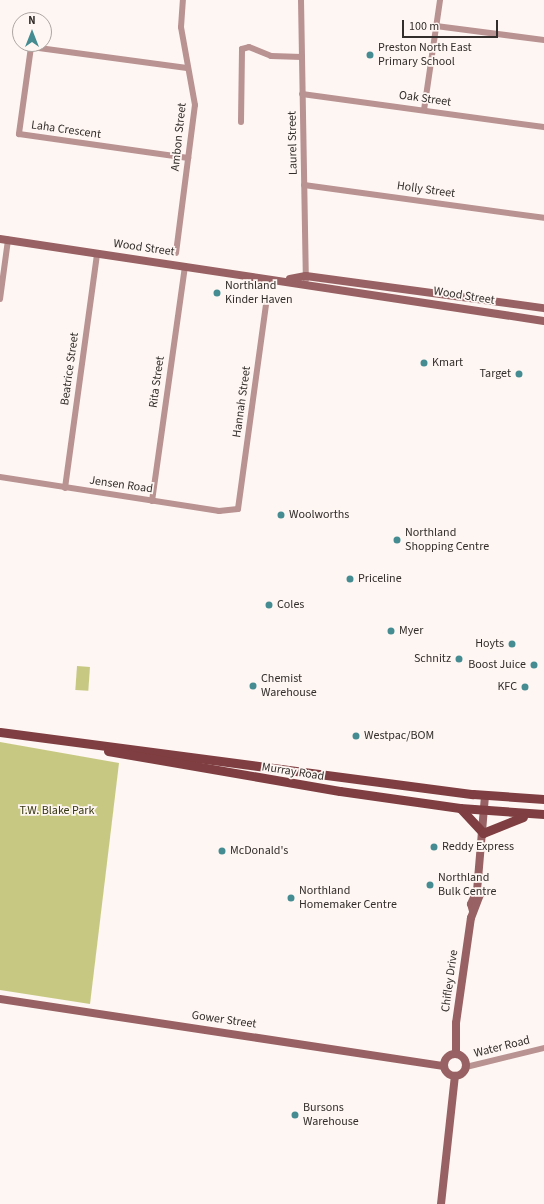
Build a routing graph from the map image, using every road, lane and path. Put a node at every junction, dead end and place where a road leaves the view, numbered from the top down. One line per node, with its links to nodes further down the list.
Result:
1 (183, 0): 7 (street, Ambon Street)
2 (301, 0): 6 (street, Laurel Street)
3 (440, 0): 4 (street)
4 (436, 26): 5 (street); 9 (street)
5 (544, 40)
6 (302, 57): 8 (street, Laurel Street); 10 (street)
7 (188, 68): 12 (street, Ambon Street); 12 (street, Laha Crescent)
8 (302, 94): 9 (street, Oak Street); 13 (street, Laurel Street)
9 (424, 110): 11 (street, Oak Street)
10 (241, 122)
11 (544, 127)
12 (188, 158): 17 (street, Ambon Street)
13 (304, 184): 14 (street, Holly Street); 19 (street, Laurel Street)
14 (544, 218)
15 (4, 239): 16 (street, Wood Street); 23 (street)
16 (97, 253): 18 (street, Wood Street); 29 (street, Beatrice Street)
17 (176, 253)
18 (185, 266): 20 (street, Wood Street); 30 (street, Rita Street)
19 (306, 276): 20 (street, Wood Street); 21 (street, Laurel Street); 24 (street, Wood Street)
20 (285, 279): 21 (street, Wood Street)
21 (306, 285): 26 (street, Wood Street)
22 (267, 298): 31 (street, Hannah Street)
23 (0, 300)
24 (516, 304): 25 (street, Wood Street); 26 (street)
25 (544, 308)
26 (521, 317): 27 (street, Wood Street)
27 (544, 321)
28 (0, 478): 29 (street, Jensen Road)
29 (65, 488): 30 (street, Jensen Road)
30 (152, 501): 31 (street, Jensen Road)
31 (238, 509)
32 (0, 732): 33 (main road, Murray Road)
33 (42, 738): 34 (main road, Murray Road); 35 (main road, Murray Road)
34 (222, 759): 35 (main road); 36 (main road, Murray Road)
35 (220, 773): 38 (main road, Murray Road)
36 (485, 795): 37 (main road, Murray Road); 39 (street, Chifley Drive)
37 (544, 799)
38 (460, 808): 39 (main road, Murray Road); 41 (main road)
39 (485, 811): 40 (main road, Murray Road); 41 (street, Chifley Drive)
40 (540, 814): 41 (main road)
41 (483, 833): 44 (street, Chifley Drive)
42 (0, 999): 45 (street, Gower Street)
43 (544, 1048): 46 (street, Water Road)
44 (456, 1054): 45 (street); 46 (street)
45 (444, 1066): 47 (street)
46 (466, 1067): 47 (street)
47 (455, 1076): 48 (street)
48 (441, 1204)

